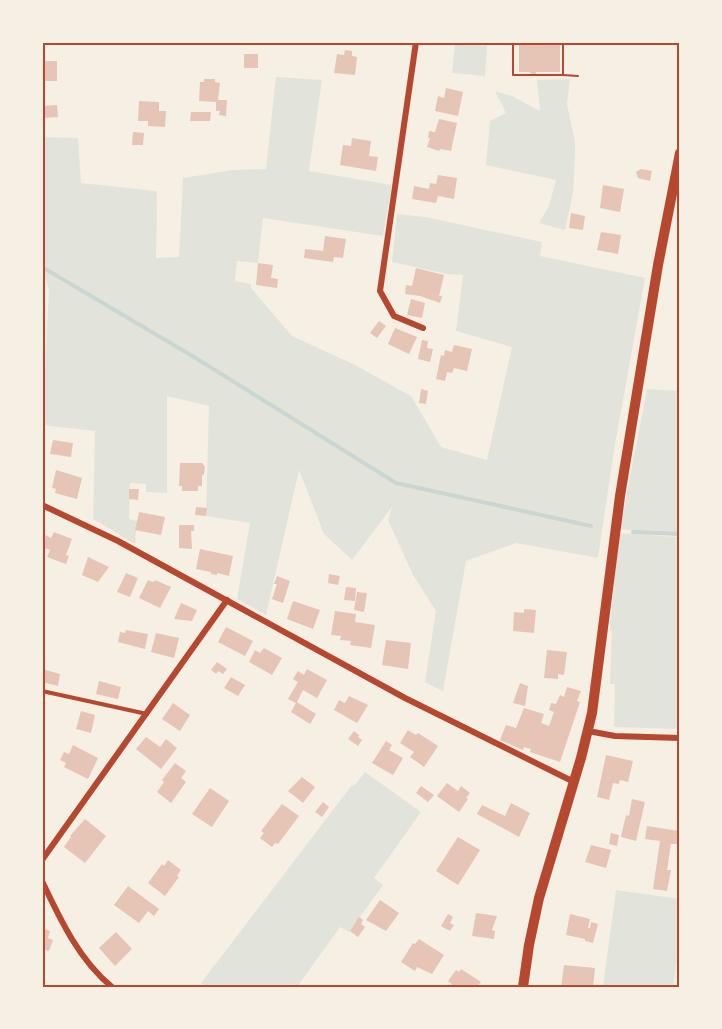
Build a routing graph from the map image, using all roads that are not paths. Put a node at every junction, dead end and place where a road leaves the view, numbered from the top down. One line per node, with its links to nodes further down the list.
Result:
1 (416, 42): 3 (street)
2 (680, 153): 8 (street)
3 (423, 328)
4 (42, 505): 5 (street)
5 (227, 600): 7 (street); 10 (street)
6 (42, 691): 7 (lane)
7 (147, 714): 11 (street)
8 (588, 731): 9 (street); 10 (street)
9 (680, 738)
10 (574, 782): 14 (street)
11 (42, 860)
12 (42, 881): 13 (street)
13 (112, 987)
14 (523, 987)

